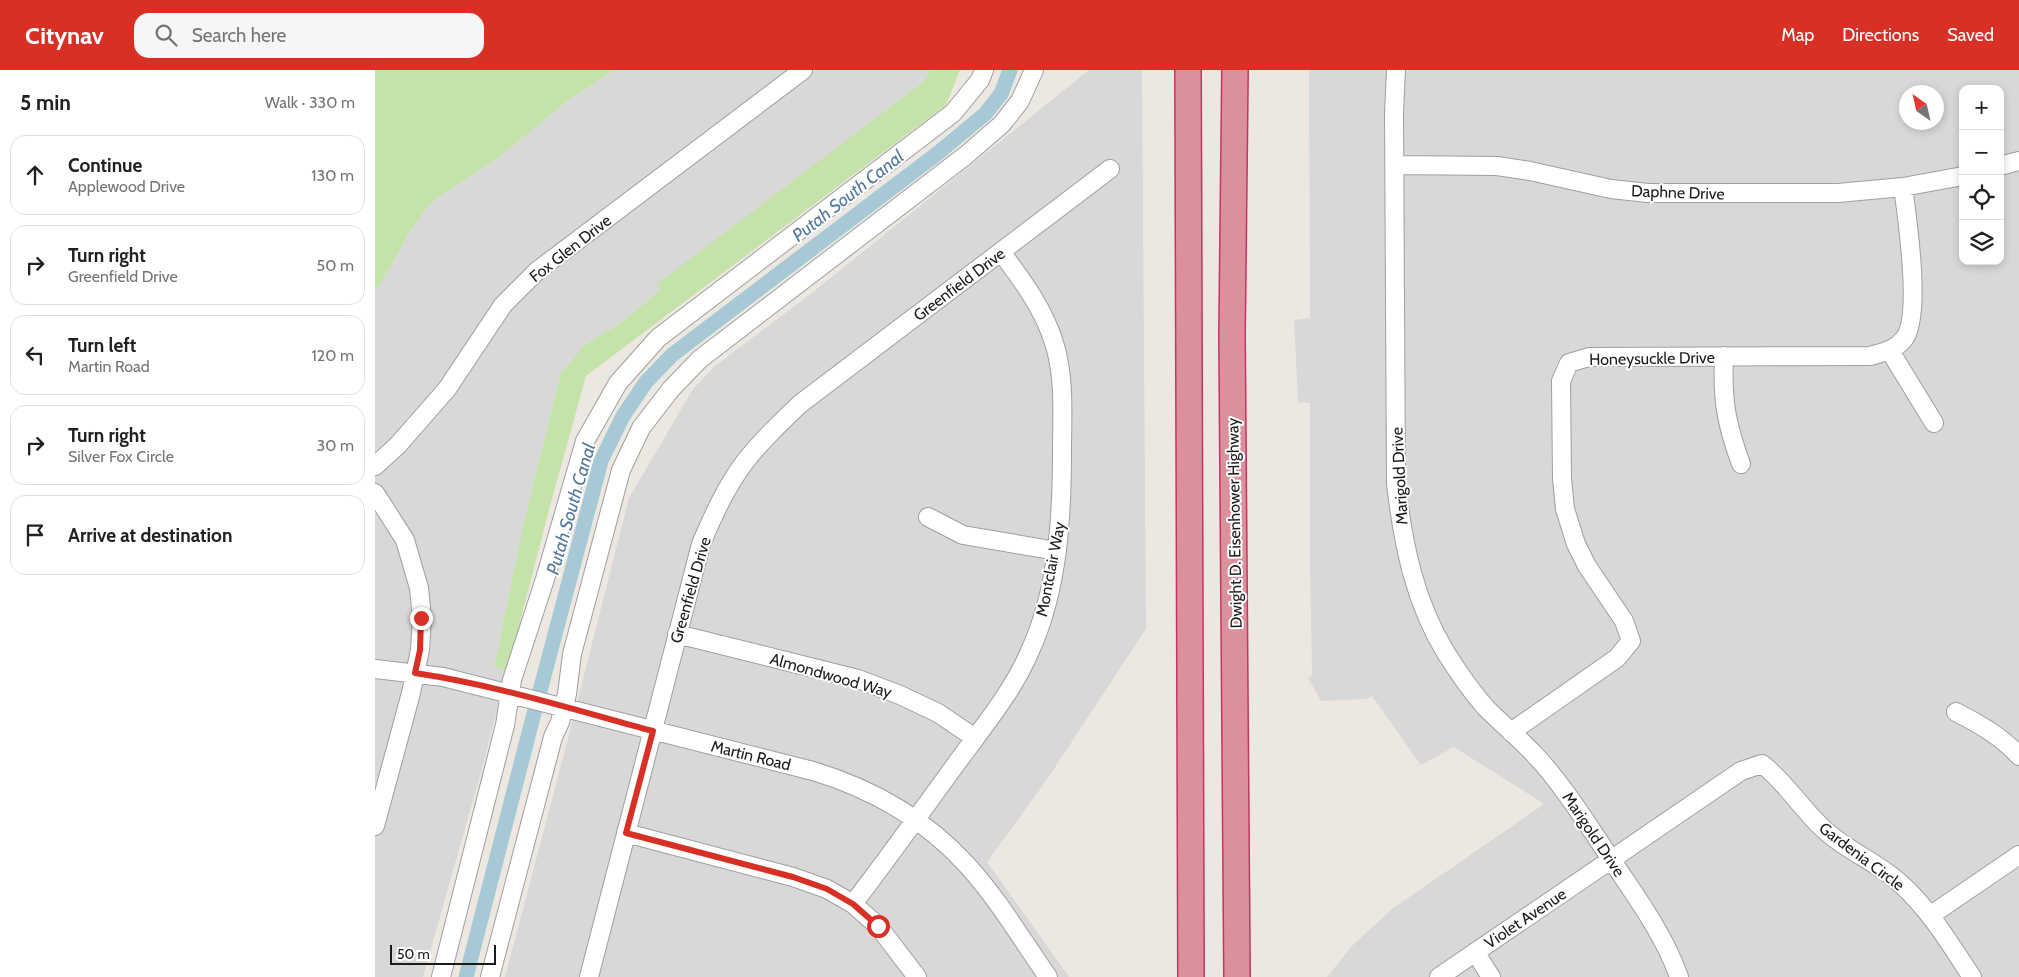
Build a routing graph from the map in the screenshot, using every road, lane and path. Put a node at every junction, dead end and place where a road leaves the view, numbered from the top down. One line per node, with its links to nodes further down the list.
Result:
1 (803, 70): 18 (street, Fox Glen Drive)
2 (984, 70): 25 (street)
3 (1034, 70): 26 (street)
4 (1188, 70): 46 (highway)
5 (1235, 70): 47 (highway, Dwight D. Eisenhower Highway)
6 (1396, 70): 8 (street, Marigold Drive)
7 (2019, 161): 9 (street)
8 (1395, 165): 12 (street, Daphne Drive); 29 (street, Marigold Drive)
9 (2004, 165)
10 (1110, 169): 13 (street, Greenfield Drive)
11 (1959, 177): 12 (street, Daphne Drive)
12 (1903, 187): 14 (street)
13 (1001, 252): 21 (street, Montclair Way); 22 (street, Greenfield Drive)
14 (1891, 351): 15 (street, Honeysuckle Drive); 16 (street)
15 (1723, 356): 17 (street); 29 (street, Honeysuckle Drive)
16 (1934, 423)
17 (1741, 464)
18 (375, 466)
19 (375, 493): 24 (street)
20 (928, 517): 21 (street)
21 (1057, 551): 30 (street, Montclair Way)
22 (677, 634): 28 (street, Greenfield Drive); 30 (street, Almondwood Way)
23 (375, 669): 24 (street, Martin Road)
24 (415, 673): 25 (street, Martin Road); 32 (street)
25 (511, 694): 26 (street, Martin Road); 41 (street)
26 (561, 707): 28 (street, Martin Road); 42 (street)
27 (1956, 712): 31 (street)
28 (653, 731): 33 (street, Martin Road); 35 (street, Greenfield Drive)
29 (1511, 732): 37 (street, Marigold Drive)
30 (975, 738): 33 (street, Montclair Way)
31 (2019, 756)
32 (379, 796): 34 (street)
33 (916, 820): 38 (street, Montclair Way); 45 (street, Martin Road)
34 (375, 826)
35 (626, 833): 38 (street); 43 (street, Greenfield Drive)
36 (2019, 855): 39 (street)
37 (1611, 860): 39 (street, Gardenia Circle); 40 (street, Violet Avenue); 50 (street, Marigold Drive)
38 (853, 904): 44 (street)
39 (1931, 915): 51 (street, Gardenia Circle)
40 (1475, 952): 48 (street, Violet Avenue); 49 (street)
41 (441, 977)
42 (489, 977)
43 (589, 977)
44 (917, 977)
45 (1048, 977)
46 (1191, 977)
47 (1237, 977)
48 (1439, 977)
49 (1491, 977)
50 (1679, 977)
51 (1972, 977)

